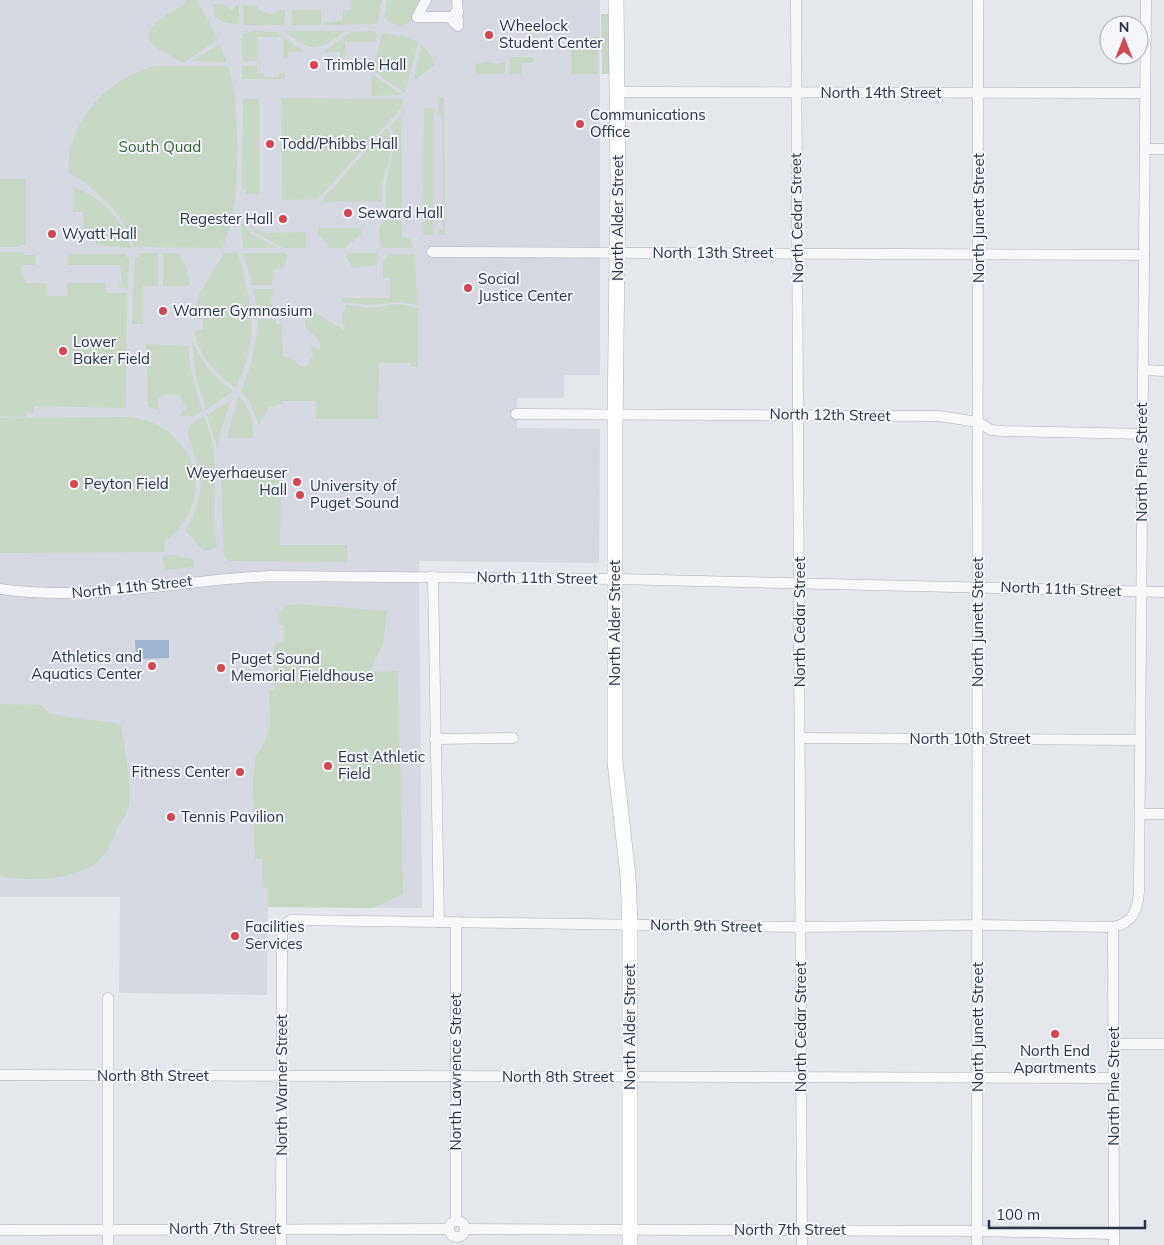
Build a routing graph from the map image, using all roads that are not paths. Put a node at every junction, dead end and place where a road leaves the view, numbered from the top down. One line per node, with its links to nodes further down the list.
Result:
1 (426, 0): 2 (street)
2 (457, 0)
3 (616, 0): 7 (street, North Alder Street)
4 (796, 0): 8 (street, North Cedar Street)
5 (978, 0): 9 (street, North Junett Street)
6 (1146, 0): 10 (street, North Pine Street)
7 (617, 92): 8 (street, North 14th Street); 14 (street, North Alder Street)
8 (795, 93): 9 (street, North 14th Street); 15 (street, North Cedar Street)
9 (979, 93): 10 (street, North 14th Street); 16 (street, North Junett Street)
10 (1145, 93): 11 (street, North Pine Street)
11 (1145, 149): 12 (street); 17 (street, North Pine Street)
12 (1164, 149)
13 (432, 252): 14 (street, North 13th Street)
14 (617, 253): 15 (street, North 13th Street); 20 (street, North Alder Street)
15 (796, 254): 16 (street, North 13th Street); 22 (street, North Cedar Street)
16 (979, 254): 17 (street, North 13th Street); 23 (street, North Junett Street)
17 (1144, 255): 18 (street, North Pine Street)
18 (1143, 370): 19 (street); 24 (street, North Pine Street)
19 (1164, 371)
20 (615, 413): 21 (street, North 12th Street); 22 (street, North 12th Street); 26 (street, North Alder Street)
21 (516, 414)
22 (799, 414): 23 (street, North 12th Street); 27 (street, North Cedar Street)
23 (978, 422): 24 (street, North 12th Street); 28 (street, North Junett Street)
24 (1142, 434): 30 (street, North Pine Street)
25 (434, 576): 26 (street, North 11th Street); 29 (street, North 11th Street); 32 (street)
26 (615, 579): 27 (street, North 11th Street); 42 (street, North Alder Street)
27 (800, 584): 28 (street, North 11th Street); 34 (street, North Cedar Street)
28 (978, 586): 30 (street, North 11th Street); 35 (street, North Junett Street)
29 (0, 590)
30 (1141, 592): 31 (street, North 11th Street); 36 (street, North Pine Street)
31 (1164, 592)
32 (436, 738): 33 (street); 40 (street)
33 (513, 738)
34 (800, 738): 35 (street, North 10th Street); 45 (street, North Cedar Street)
35 (978, 740): 36 (street, North 10th Street); 43 (street, North Junett Street)
36 (1140, 740): 37 (street, North Pine Street)
37 (1140, 814): 38 (street); 39 (street, North Pine Street)
38 (1164, 814)
39 (1128, 920): 46 (street, North 9th Street)
40 (438, 922): 41 (street, North 9th Street); 44 (street, North 9th Street)
41 (456, 922): 42 (street, North 9th Street); 53 (street, North Lawrence Street)
42 (630, 925): 45 (street, North 9th Street); 54 (street, North Alder Street)
43 (978, 925): 45 (street, North 9th Street); 46 (street, North 9th Street); 56 (street, North Junett Street)
44 (283, 926): 52 (street, North Warner Street)
45 (801, 927): 55 (street, North Cedar Street)
46 (1113, 927): 48 (street, North Pine Street)
47 (108, 998): 51 (street)
48 (1115, 1044): 49 (street); 57 (street, North Pine Street)
49 (1164, 1044)
50 (0, 1075): 51 (street, North 8th Street)
51 (108, 1076): 52 (street, North 8th Street); 58 (street)
52 (282, 1076): 53 (street, North 8th Street); 59 (street, North Warner Street)
53 (456, 1077): 54 (street, North 8th Street); 63 (street, North Lawrence Street)
54 (630, 1077): 55 (street, North 8th Street); 65 (street, North Alder Street)
55 (801, 1077): 56 (street, North 8th Street); 61 (street, North Cedar Street)
56 (978, 1078): 57 (street, North 8th Street); 62 (street, North Junett Street)
57 (1115, 1078): 64 (street, North Pine Street)
58 (108, 1229): 59 (street, North 7th Street); 60 (street, North 7th Street); 66 (street)
59 (282, 1229): 63 (street, North 7th Street); 67 (street, North Warner Street)
60 (0, 1230)
61 (802, 1230): 62 (street, North 7th Street); 65 (street, North 7th Street); 68 (street, North Cedar Street)
62 (977, 1231): 64 (street, North 7th Street); 69 (street, North Junett Street)
63 (454, 1233): 65 (street, North 7th Street)
64 (1114, 1234): 70 (street, North Pine Street)
65 (630, 1238)
66 (108, 1245)
67 (281, 1245)
68 (802, 1245)
69 (977, 1245)
70 (1114, 1245)

